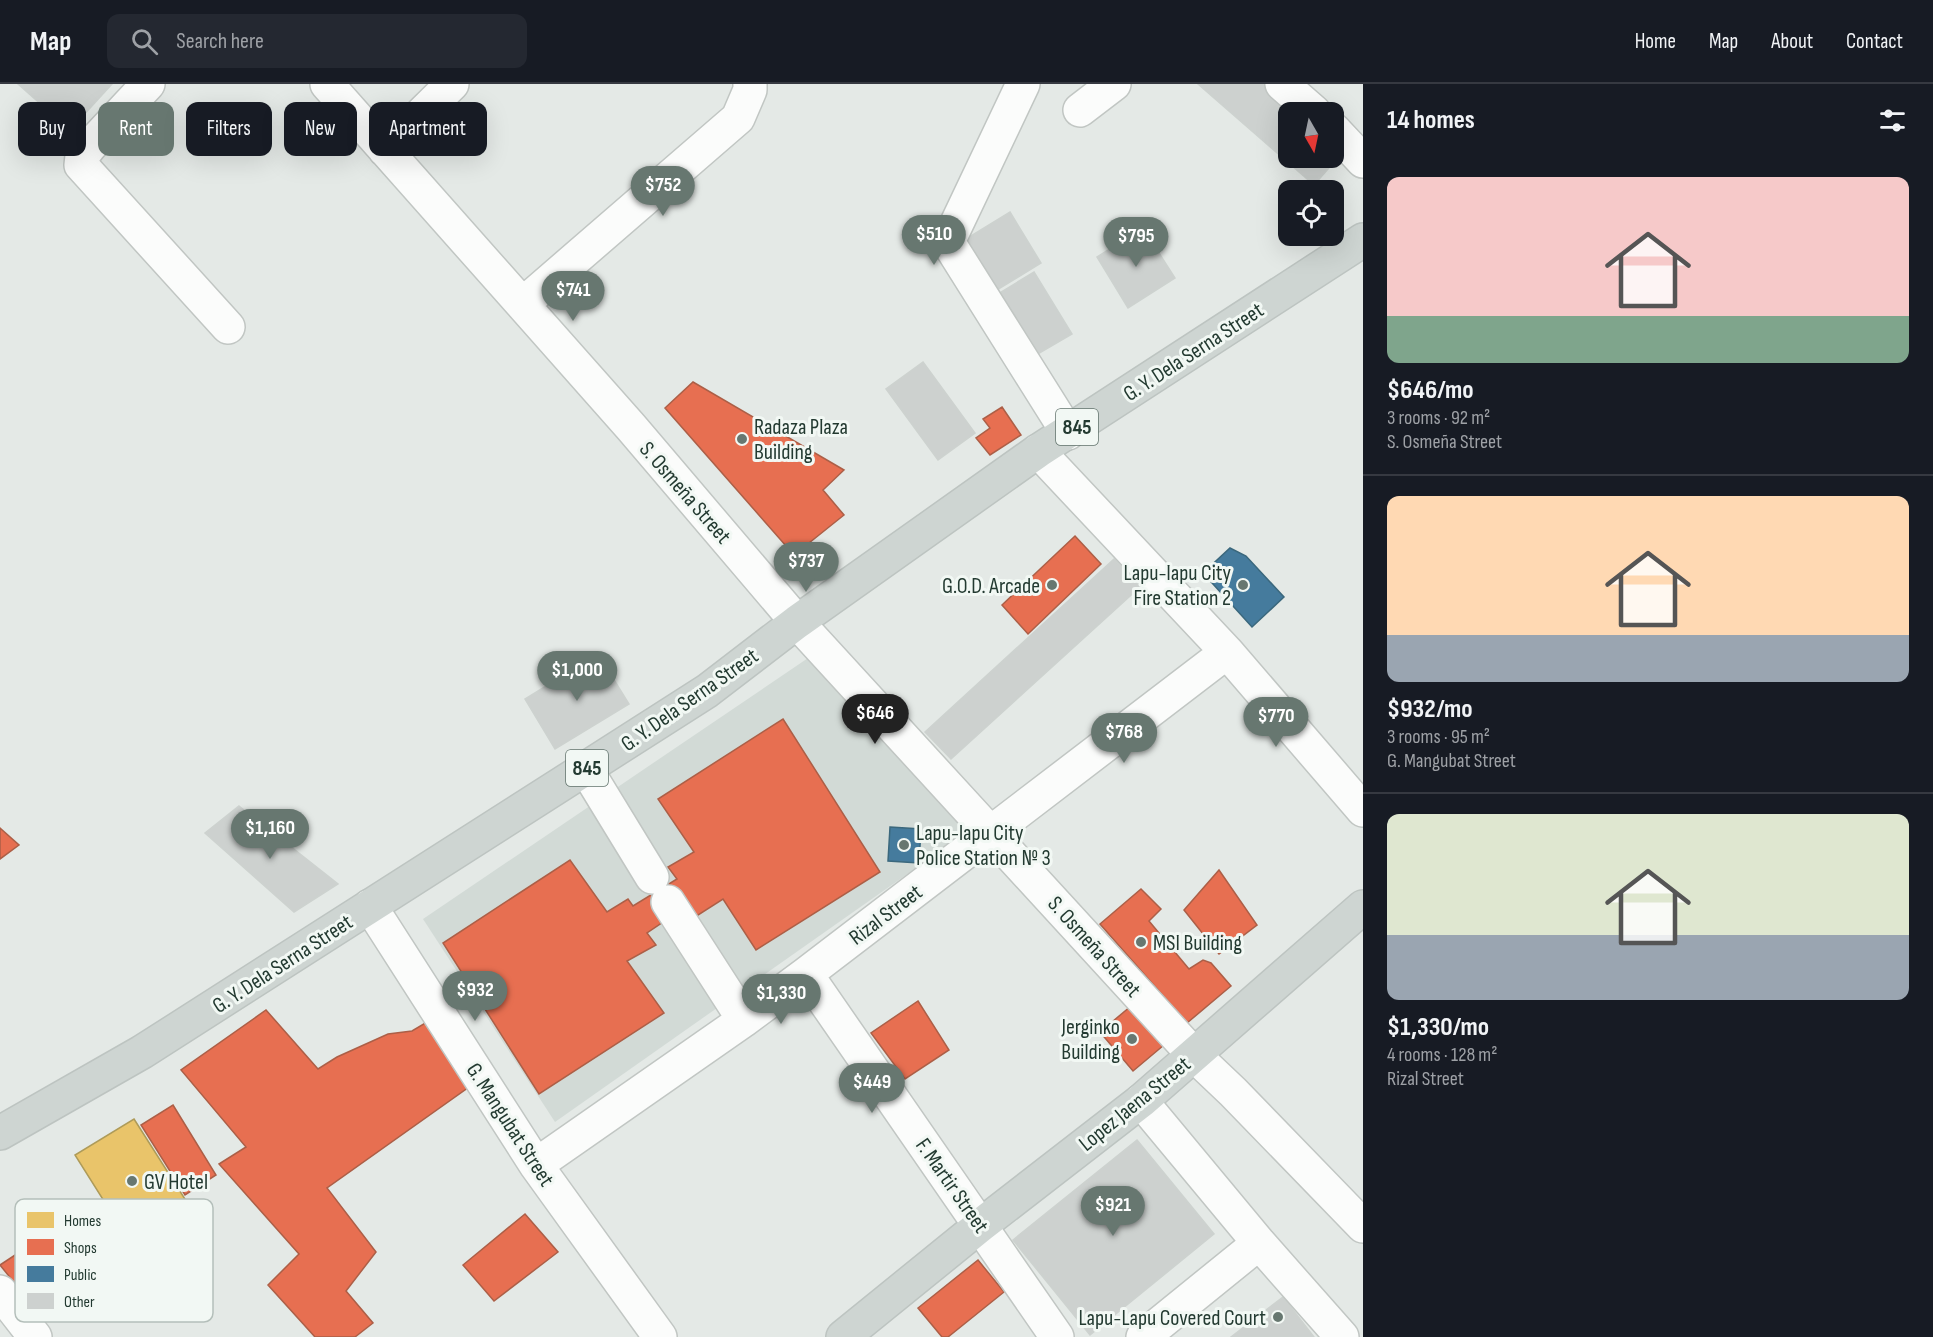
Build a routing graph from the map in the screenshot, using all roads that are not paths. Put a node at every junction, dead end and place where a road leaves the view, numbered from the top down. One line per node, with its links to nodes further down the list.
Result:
1 (148, 84): 17 (street)
2 (327, 84): 11 (street, S. Osmeña Street)
3 (452, 84): 8 (street)
4 (1023, 84): 18 (street)
5 (1114, 84): 10 (street)
6 (1282, 84): 9 (street)
7 (750, 87): 16 (street)
8 (434, 102)
9 (1303, 102)
10 (1080, 110)
11 (369, 132)
12 (1344, 141): 14 (street)
13 (390, 156): 16 (street, S. Osmeña Street)
14 (1363, 161)
15 (1363, 240): 18 (main road, G. Y. Dela Serna Street / 845)
16 (523, 304): 20 (street, S. Osmeña Street)
17 (228, 327)
18 (1068, 433): 19 (main road, G. Y. Dela Serna Street / 845)
19 (1038, 451): 20 (main road, G. Y. Dela Serna Street / 845); 21 (street)
20 (797, 622): 22 (main road, G. Y. Dela Serna Street / 845); 24 (street, S. Osmeña Street)
21 (1227, 652): 23 (street); 24 (street, Rizal Street)
22 (586, 769): 25 (main road, G. Y. Dela Serna Street / 845); 28 (street)
23 (1363, 810)
24 (991, 835): 27 (street, Rizal Street); 29 (street, S. Osmeña Street)
25 (370, 906): 31 (main road, G. Y. Dela Serna Street / 845); 32 (street, G. Mangubat Street)
26 (1363, 907): 29 (main road, Lopez Jaena Street)
27 (806, 974): 28 (street, Rizal Street); 33 (street, F. Martir Street)
28 (744, 1020): 32 (street, Rizal Street)
29 (1194, 1056): 30 (main road, Lopez Jaena Street); 34 (street, S. Osmeña Street)
30 (1141, 1101): 33 (main road, Lopez Jaena Street); 35 (street)
31 (0, 1133)
32 (536, 1165): 40 (street, G. Mangubat Street)
33 (981, 1225): 41 (main road, Lopez Jaena Street); 42 (street, F. Martir Street)
34 (1363, 1226)
35 (1259, 1243): 43 (street); 44 (street)
36 (0, 1292): 37 (street)
37 (15, 1311)
38 (23, 1322): 39 (street)
39 (35, 1337)
40 (660, 1337)
41 (843, 1337)
42 (1057, 1337)
43 (1143, 1337)
44 (1342, 1337)

